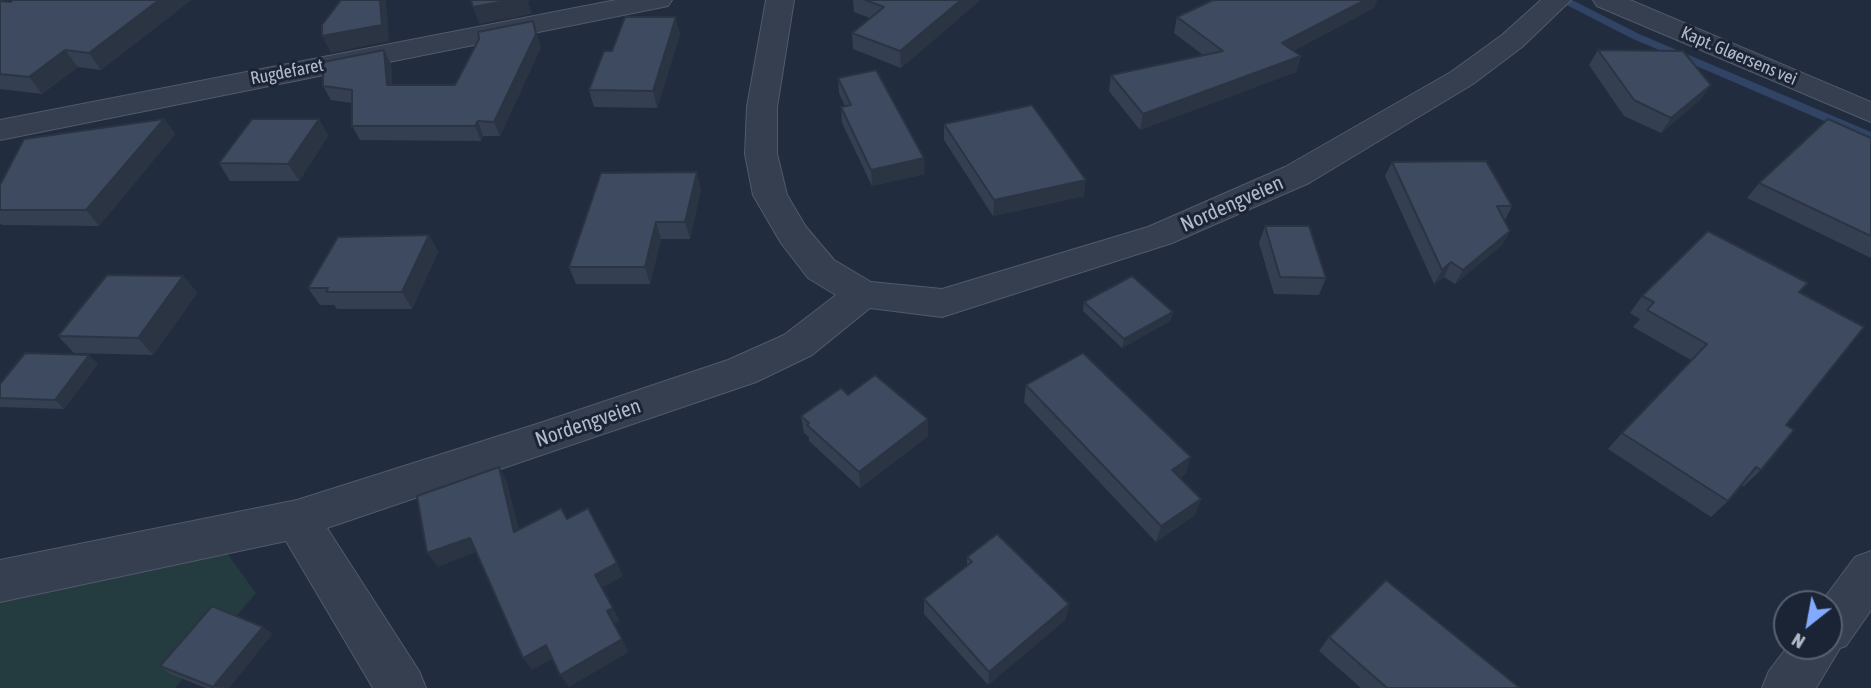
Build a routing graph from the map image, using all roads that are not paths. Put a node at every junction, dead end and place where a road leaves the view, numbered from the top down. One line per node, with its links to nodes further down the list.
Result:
1 (658, 0): 6 (street, Rugdefaret)
2 (780, 0): 7 (street, Nordengveien)
3 (1557, 0): 7 (street, Nordengveien)
4 (1607, 0): 5 (street, Kapt. Gløersens vei)
5 (1871, 113)
6 (0, 130)
7 (863, 294): 8 (street, Nordengveien)
8 (297, 519): 10 (street, Nordengveien); 13 (street)
9 (1871, 572): 11 (street)
10 (0, 581)
11 (1843, 611)
12 (1807, 660): 14 (street)
13 (401, 688)
14 (1787, 688)

